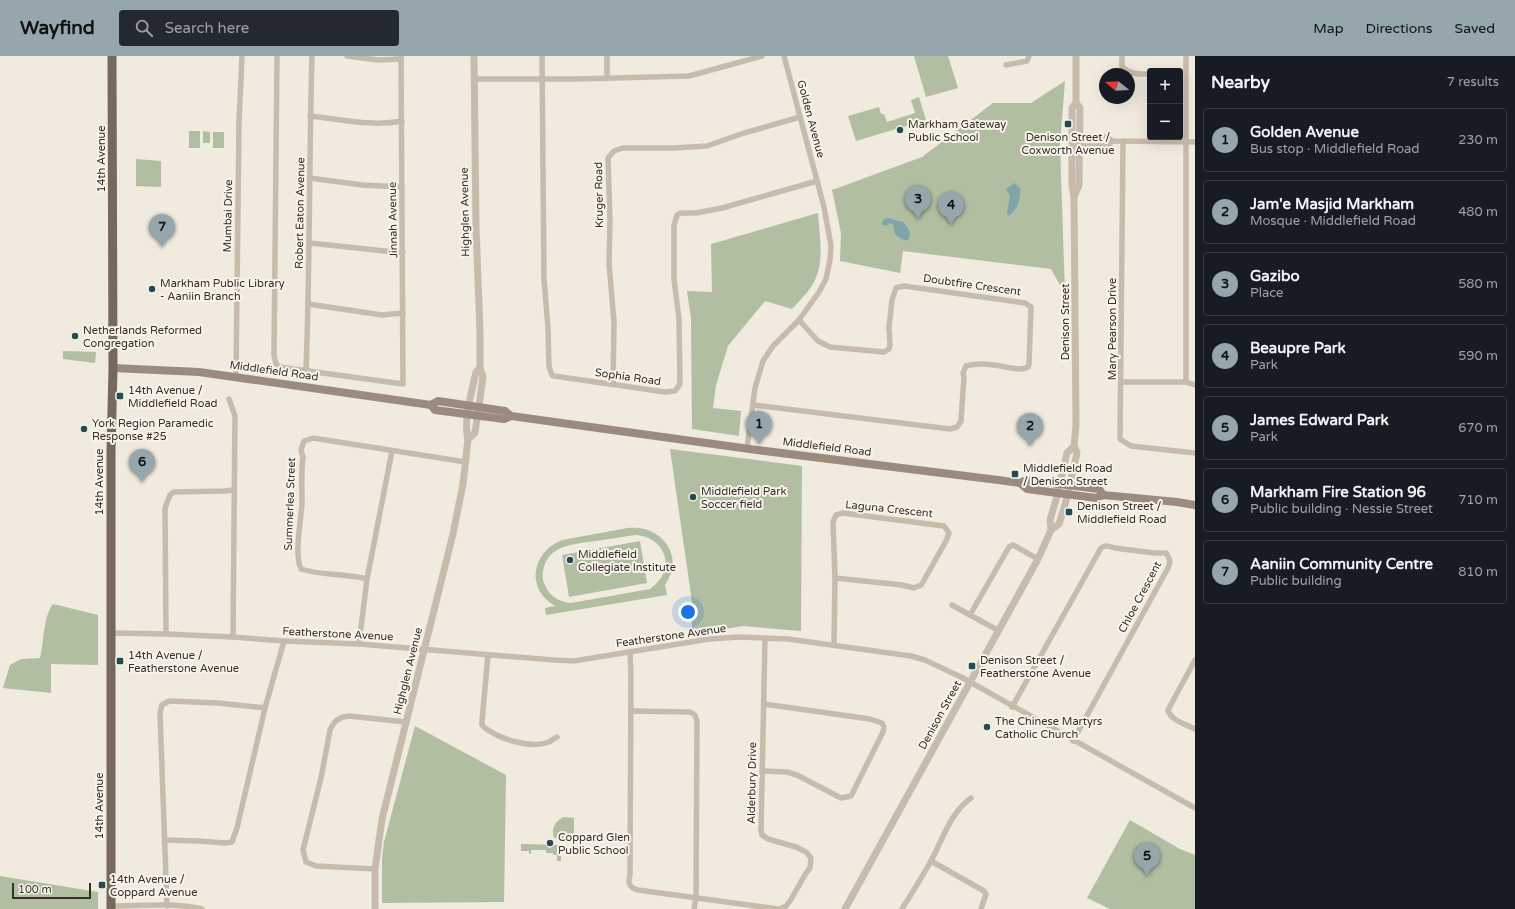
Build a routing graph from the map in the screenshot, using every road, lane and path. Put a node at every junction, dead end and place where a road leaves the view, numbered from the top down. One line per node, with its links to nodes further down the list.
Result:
1 (112, 56): 43 (main road, 14th Avenue)
2 (242, 56): 46 (street, Mumbai Drive)
3 (277, 56): 45 (street)
4 (312, 56): 23 (street, Robert Eaton Avenue)
5 (347, 56): 15 (street)
6 (474, 56): 20 (street, Highglen Avenue)
7 (542, 56): 21 (street, Sophia Road)
8 (607, 56): 19 (street)
9 (762, 56): 19 (street)
10 (784, 56): 24 (street, Golden Avenue)
11 (1029, 56): 16 (street)
12 (1076, 56): 22 (street, Denison Street)
13 (1122, 56): 18 (street)
14 (1186, 56): 17 (street)
15 (401, 58): 25 (street, Jinnah Avenue)
16 (1006, 65)
17 (1183, 72): 30 (street)
18 (1147, 74)
19 (607, 78): 21 (street)
20 (474, 79): 21 (street); 44 (street, Highglen Avenue)
21 (543, 79): 49 (street, Sophia Road)
22 (1076, 103): 26 (street, Denison Street); 27 (street, Denison Street)
23 (310, 116): 25 (street); 34 (street, Robert Eaton Avenue)
24 (800, 117): 35 (street, Golden Avenue); 49 (street, Kruger Road)
25 (402, 121): 36 (street, Jinnah Avenue)
26 (1072, 136): 27 (street); 32 (street, Denison Street)
27 (1080, 136): 28 (street); 33 (street, Denison Street)
28 (1112, 141): 29 (street); 33 (street)
29 (1123, 141): 30 (street); 47 (street, Mary Pearson Drive)
30 (1186, 142): 31 (street); 48 (street)
31 (1195, 142)
32 (1072, 146): 33 (street); 37 (street, Denison Street)
33 (1080, 146): 37 (street, Denison Street)
34 (310, 178): 36 (street); 38 (street, Robert Eaton Avenue)
35 (817, 181): 42 (street, Golden Avenue); 49 (street, Sophia Road)
36 (402, 187): 39 (street, Jinnah Avenue)
37 (1074, 197): 56 (street, Denison Street)
38 (310, 243): 39 (street); 40 (street, Robert Eaton Avenue)
39 (403, 253): 41 (street, Jinnah Avenue)
40 (308, 304): 41 (street); 45 (street, Robert Eaton Avenue)
41 (403, 313): 45 (street, Jinnah Avenue)
42 (799, 320): 52 (street, Golden Avenue); 52 (street, Doubtfire Crescent)
43 (113, 368): 46 (main road, Middlefield Road); 76 (main road, 14th Avenue)
44 (480, 368): 53 (street, Highglen Avenue); 54 (street, Highglen Avenue)
45 (306, 370)
46 (236, 377): 53 (main road, Middlefield Road)
47 (1121, 382): 48 (street); 59 (street, Mary Pearson Drive)
48 (1186, 382): 50 (street)
49 (613, 384)
50 (1195, 385)
51 (229, 399): 64 (street)
52 (753, 405): 57 (street, Golden Avenue)
53 (469, 410): 54 (main road, Middlefield Road); 55 (street, Highglen Avenue)
54 (479, 412): 55 (street, Highglen Avenue); 57 (main road, Middlefield Road)
55 (468, 439): 60 (street, Highglen Avenue)
56 (1074, 446): 62 (street, Denison Street); 63 (street, Denison Street)
57 (746, 448): 61 (main road, Middlefield Road)
58 (392, 451): 60 (street, Summerlea Street); 72 (street); 72 (street, Summerlea Street)
59 (1195, 453)
60 (466, 462): 83 (street, Highglen Avenue)
61 (1020, 483): 62 (main road, Middlefield Road); 65 (main road, Middlefield Road)
62 (1060, 484): 63 (main road, Middlefield Road); 65 (street, Denison Street)
63 (1070, 485): 66 (street, Denison Street); 67 (main road, Middlefield Road)
64 (233, 490): 77 (street); 78 (street)
65 (1058, 494): 66 (main road, Middlefield Road); 69 (street, Denison Street)
66 (1068, 495): 67 (main road, Middlefield Road); 69 (street, Denison Street)
67 (1103, 495): 68 (main road, Middlefield Road)
68 (1195, 505)
69 (1051, 530): 70 (street, Denison Street)
70 (1038, 559): 74 (street); 75 (street, Denison Street)
71 (835, 578): 71 (street, Laguna Crescent); 82 (street, Laguna Crescent)
72 (367, 579): 81 (street)
73 (952, 605): 74 (street)
74 (970, 615): 75 (street)
75 (999, 631): 87 (street, Denison Street)
76 (111, 633): 77 (street, Featherstone Avenue); 104 (main road, 14th Avenue)
77 (166, 634): 78 (street, Featherstone Avenue)
78 (233, 636): 80 (street, Featherstone Avenue)
79 (765, 638): 82 (street, Featherstone Avenue); 84 (street, Featherstone Avenue); 88 (street, Alderbury Drive)
80 (284, 642): 81 (street, Featherstone Avenue); 90 (street)
81 (358, 644): 83 (street, Featherstone Avenue)
82 (834, 645): 87 (street, Featherstone Avenue)
83 (424, 649): 85 (street, Featherstone Avenue); 92 (street, Highglen Avenue)
84 (630, 652): 85 (street, Featherstone Avenue); 91 (street)
85 (488, 656): 94 (street)
86 (1195, 660): 93 (street)
87 (970, 683): 89 (street, Featherstone Avenue); 109 (street, Denison Street)
88 (764, 704): 96 (street, Alderbury Drive); 96 (street)
89 (1012, 707): 95 (street, Featherstone Avenue); 95 (street, Chloe Crescent)
90 (265, 708): 99 (street); 99 (street)
91 (631, 711): 102 (street, Alderbury Drive); 102 (street)
92 (406, 722): 101 (street, Highglen Avenue); 101 (street)
93 (1195, 729)
94 (557, 737)
95 (1073, 741): 98 (street, Featherstone Avenue)
96 (762, 771): 108 (street, Alderbury Drive)
97 (971, 798): 100 (street)
98 (1195, 808)
99 (165, 840): 103 (street)
100 (931, 861): 110 (street); 111 (street)
101 (375, 869): 106 (street, Highglen Avenue)
102 (696, 898): 107 (street); 108 (street, Alderbury Drive)
103 (167, 906): 104 (street); 105 (street)
104 (111, 907)
105 (202, 909)
106 (375, 909)
107 (694, 909)
108 (779, 909)
109 (845, 909)
110 (902, 909)
111 (981, 909)

